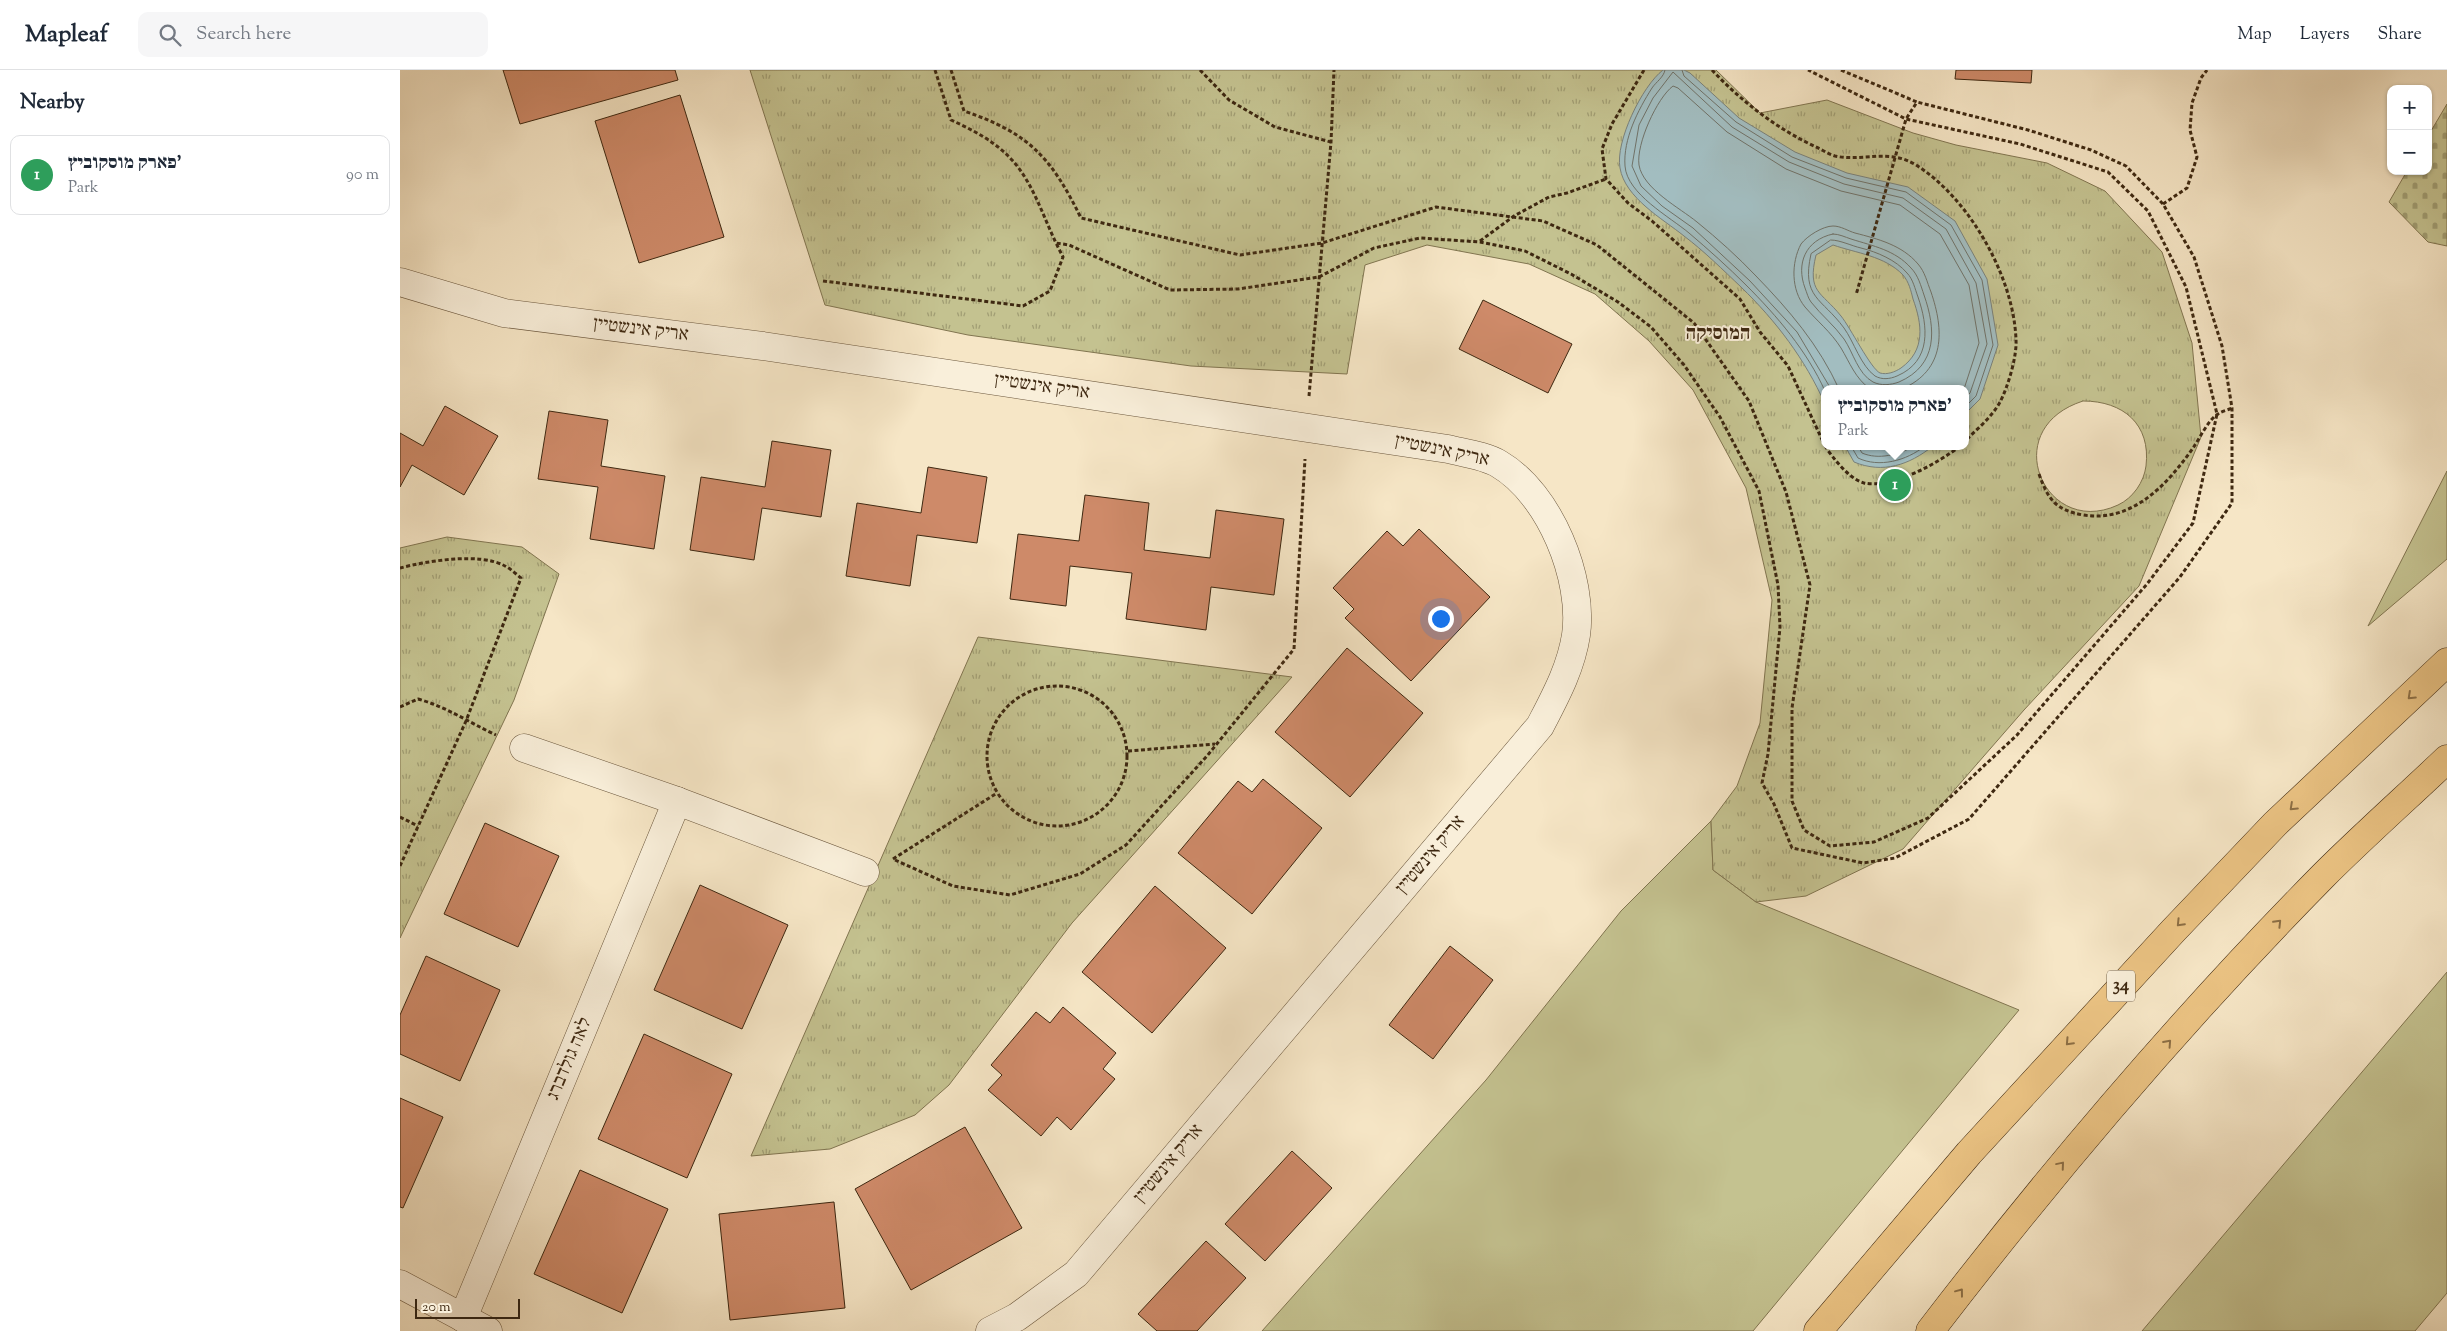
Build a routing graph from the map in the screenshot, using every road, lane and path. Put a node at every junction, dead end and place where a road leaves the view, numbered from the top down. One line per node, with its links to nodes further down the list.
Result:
1 (935, 70): 18 (path)
2 (952, 70): 19 (path)
3 (1200, 70): 12 (path)
4 (1334, 70): 12 (path)
5 (1644, 70): 14 (path)
6 (1712, 70): 13 (path)
7 (1808, 70): 11 (path)
8 (1841, 70): 10 (path)
9 (2208, 70): 15 (path)
10 (1917, 102): 11 (path); 15 (path)
11 (1906, 120): 13 (path); 25 (path)
12 (1331, 142): 19 (path)
13 (1895, 156): 23 (path); 28 (path)
14 (1606, 179): 16 (path); 27 (path)
15 (2163, 204): 24 (path)
16 (1514, 216): 17 (path); 19 (path); 25 (path)
17 (1480, 242): 20 (path); 24 (path)
18 (1056, 243): 20 (path); 21 (path)
19 (1322, 243): 20 (path)
20 (1320, 276): 26 (path)
21 (823, 281)
22 (400, 282): 26 (street, אריק אינשטיין)
23 (1856, 295)
24 (2232, 408): 25 (path)
25 (2217, 414): 31 (path)
26 (1307, 427): 36 (path); 50 (street, אריק אינשטיין)
27 (1821, 437)
28 (1969, 437)
29 (1828, 450): 30 (path)
30 (1954, 450)
31 (2040, 474)
32 (400, 568): 35 (path)
33 (2447, 662): 51 (highway, 34, one-way to 51)
34 (400, 707): 35 (path)
35 (466, 721): 43 (path)
36 (1216, 744): 38 (path); 44 (path)
37 (524, 748): 41 (street)
38 (1128, 751): 40 (path); 40 (path)
39 (2447, 759): 52 (highway, one-way to 39)
40 (997, 792): 44 (path)
41 (677, 801): 46 (street); 48 (street, לאה גולדברג)
42 (400, 817): 43 (path)
43 (418, 826): 45 (path)
44 (893, 859): 46 (path)
45 (400, 866)
46 (866, 872)
47 (400, 1284): 48 (street)
48 (463, 1318): 49 (street)
49 (488, 1331)
50 (990, 1331)
51 (1818, 1331)
52 (1930, 1331)

